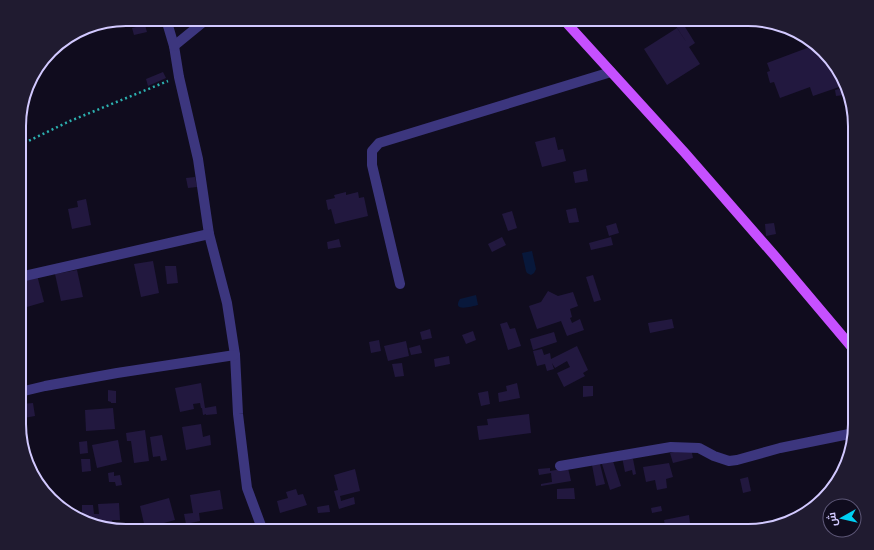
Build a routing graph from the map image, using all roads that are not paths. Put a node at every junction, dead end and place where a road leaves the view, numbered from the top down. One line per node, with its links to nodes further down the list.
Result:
1 (168, 26): 4 (street)
2 (198, 26): 4 (street)
3 (569, 26): 5 (main road)
4 (174, 46): 6 (street)
5 (610, 72): 8 (street); 9 (main road)
6 (209, 234): 7 (street); 10 (street)
7 (26, 276)
8 (400, 284)
9 (848, 343)
10 (235, 355): 11 (street); 14 (street)
11 (26, 391)
12 (847, 434): 13 (street)
13 (560, 466)
14 (261, 524)

